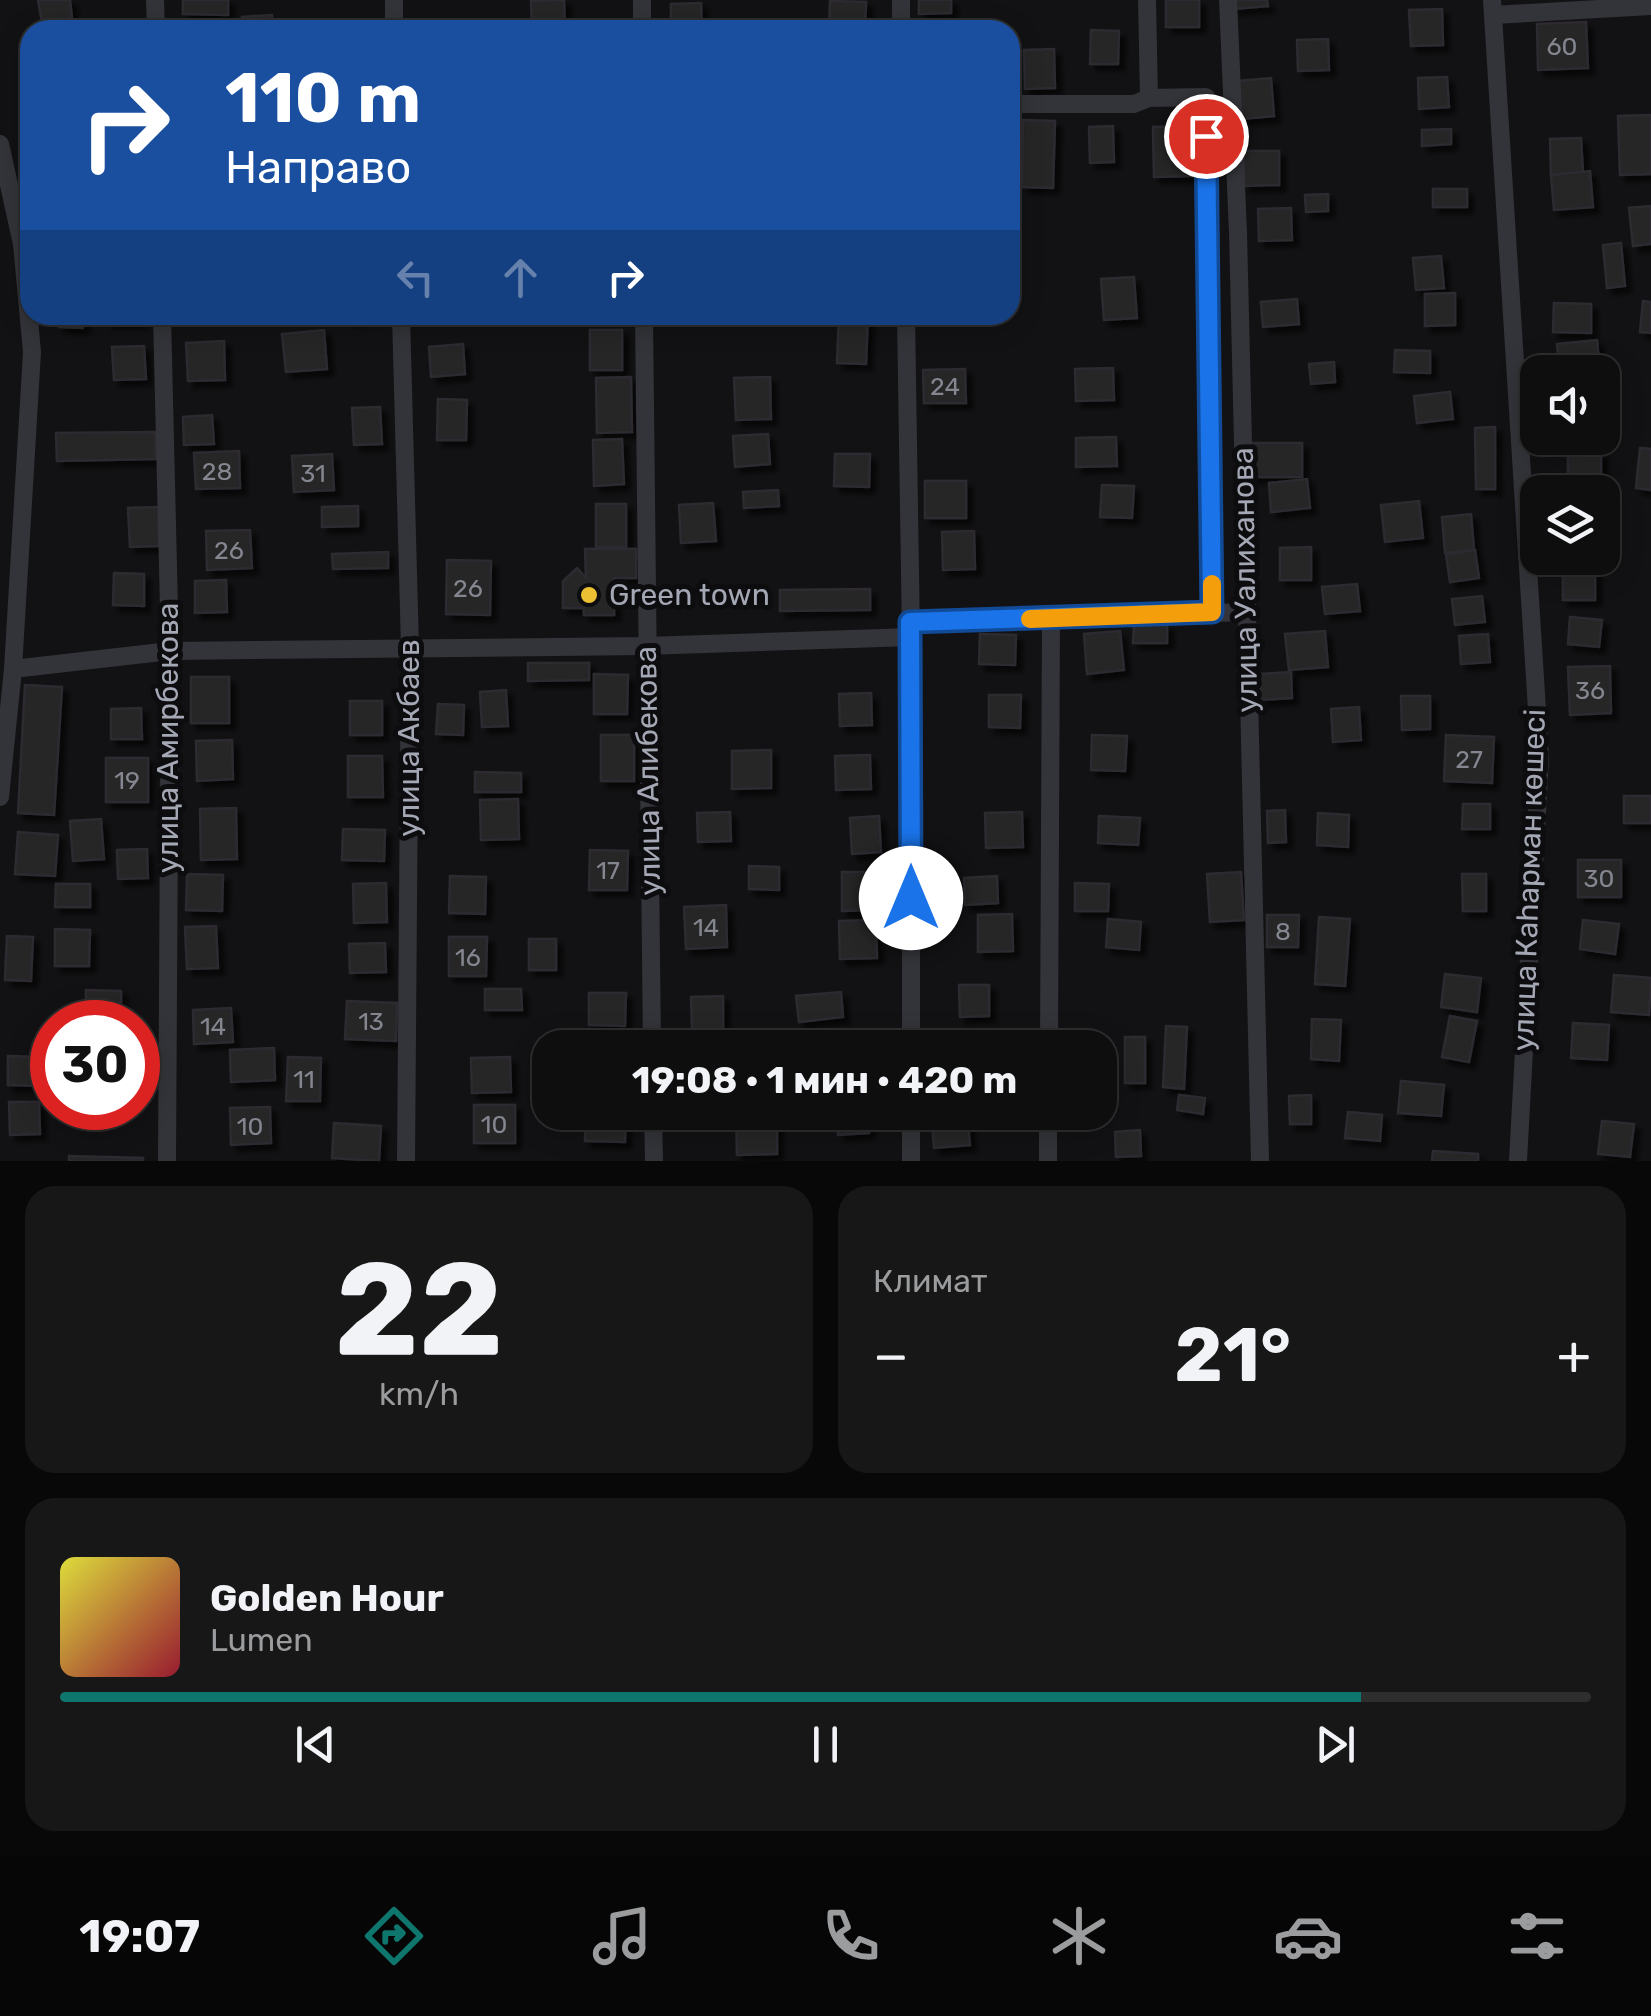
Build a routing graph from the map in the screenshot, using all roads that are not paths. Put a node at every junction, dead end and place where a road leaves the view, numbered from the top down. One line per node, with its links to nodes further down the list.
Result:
1 (1147, 0): 5 (street)
2 (1228, 0): 15 (street, улица Уалиханова)
3 (1651, 6): 4 (street)
4 (1493, 8): 35 (street, улица Каһарман көшесі)
5 (1149, 98): 6 (street); 14 (street)
6 (1020, 104)
7 (0, 144): 8 (street)
8 (20, 235)
9 (30, 325): 21 (street)
10 (162, 325): 20 (street, улица Амирбекова)
11 (402, 325): 18 (street, улица Акбаев)
12 (644, 325): 19 (street, улица Алибекова)
13 (906, 325): 17 (street)
14 (1212, 612): 15 (street); 16 (street)
15 (1246, 612): 34 (street, улица Уалиханова)
16 (1051, 618): 17 (street); 25 (street)
17 (911, 629): 19 (street); 24 (street)
18 (410, 646): 19 (street); 20 (street); 30 (street, улица Акбаев)
19 (645, 646): 23 (street, улица Алибекова)
20 (170, 651): 21 (street); 29 (street, улица Амирбекова)
21 (13, 669): 22 (street)
22 (0, 797)
23 (652, 1030)
24 (911, 1030)
25 (1048, 1030)
26 (654, 1130): 31 (street)
27 (912, 1130): 32 (street)
28 (1048, 1130): 33 (street)
29 (167, 1161)
30 (406, 1161)
31 (654, 1161)
32 (912, 1161)
33 (1048, 1161)
34 (1260, 1161)
35 (1518, 1161)

